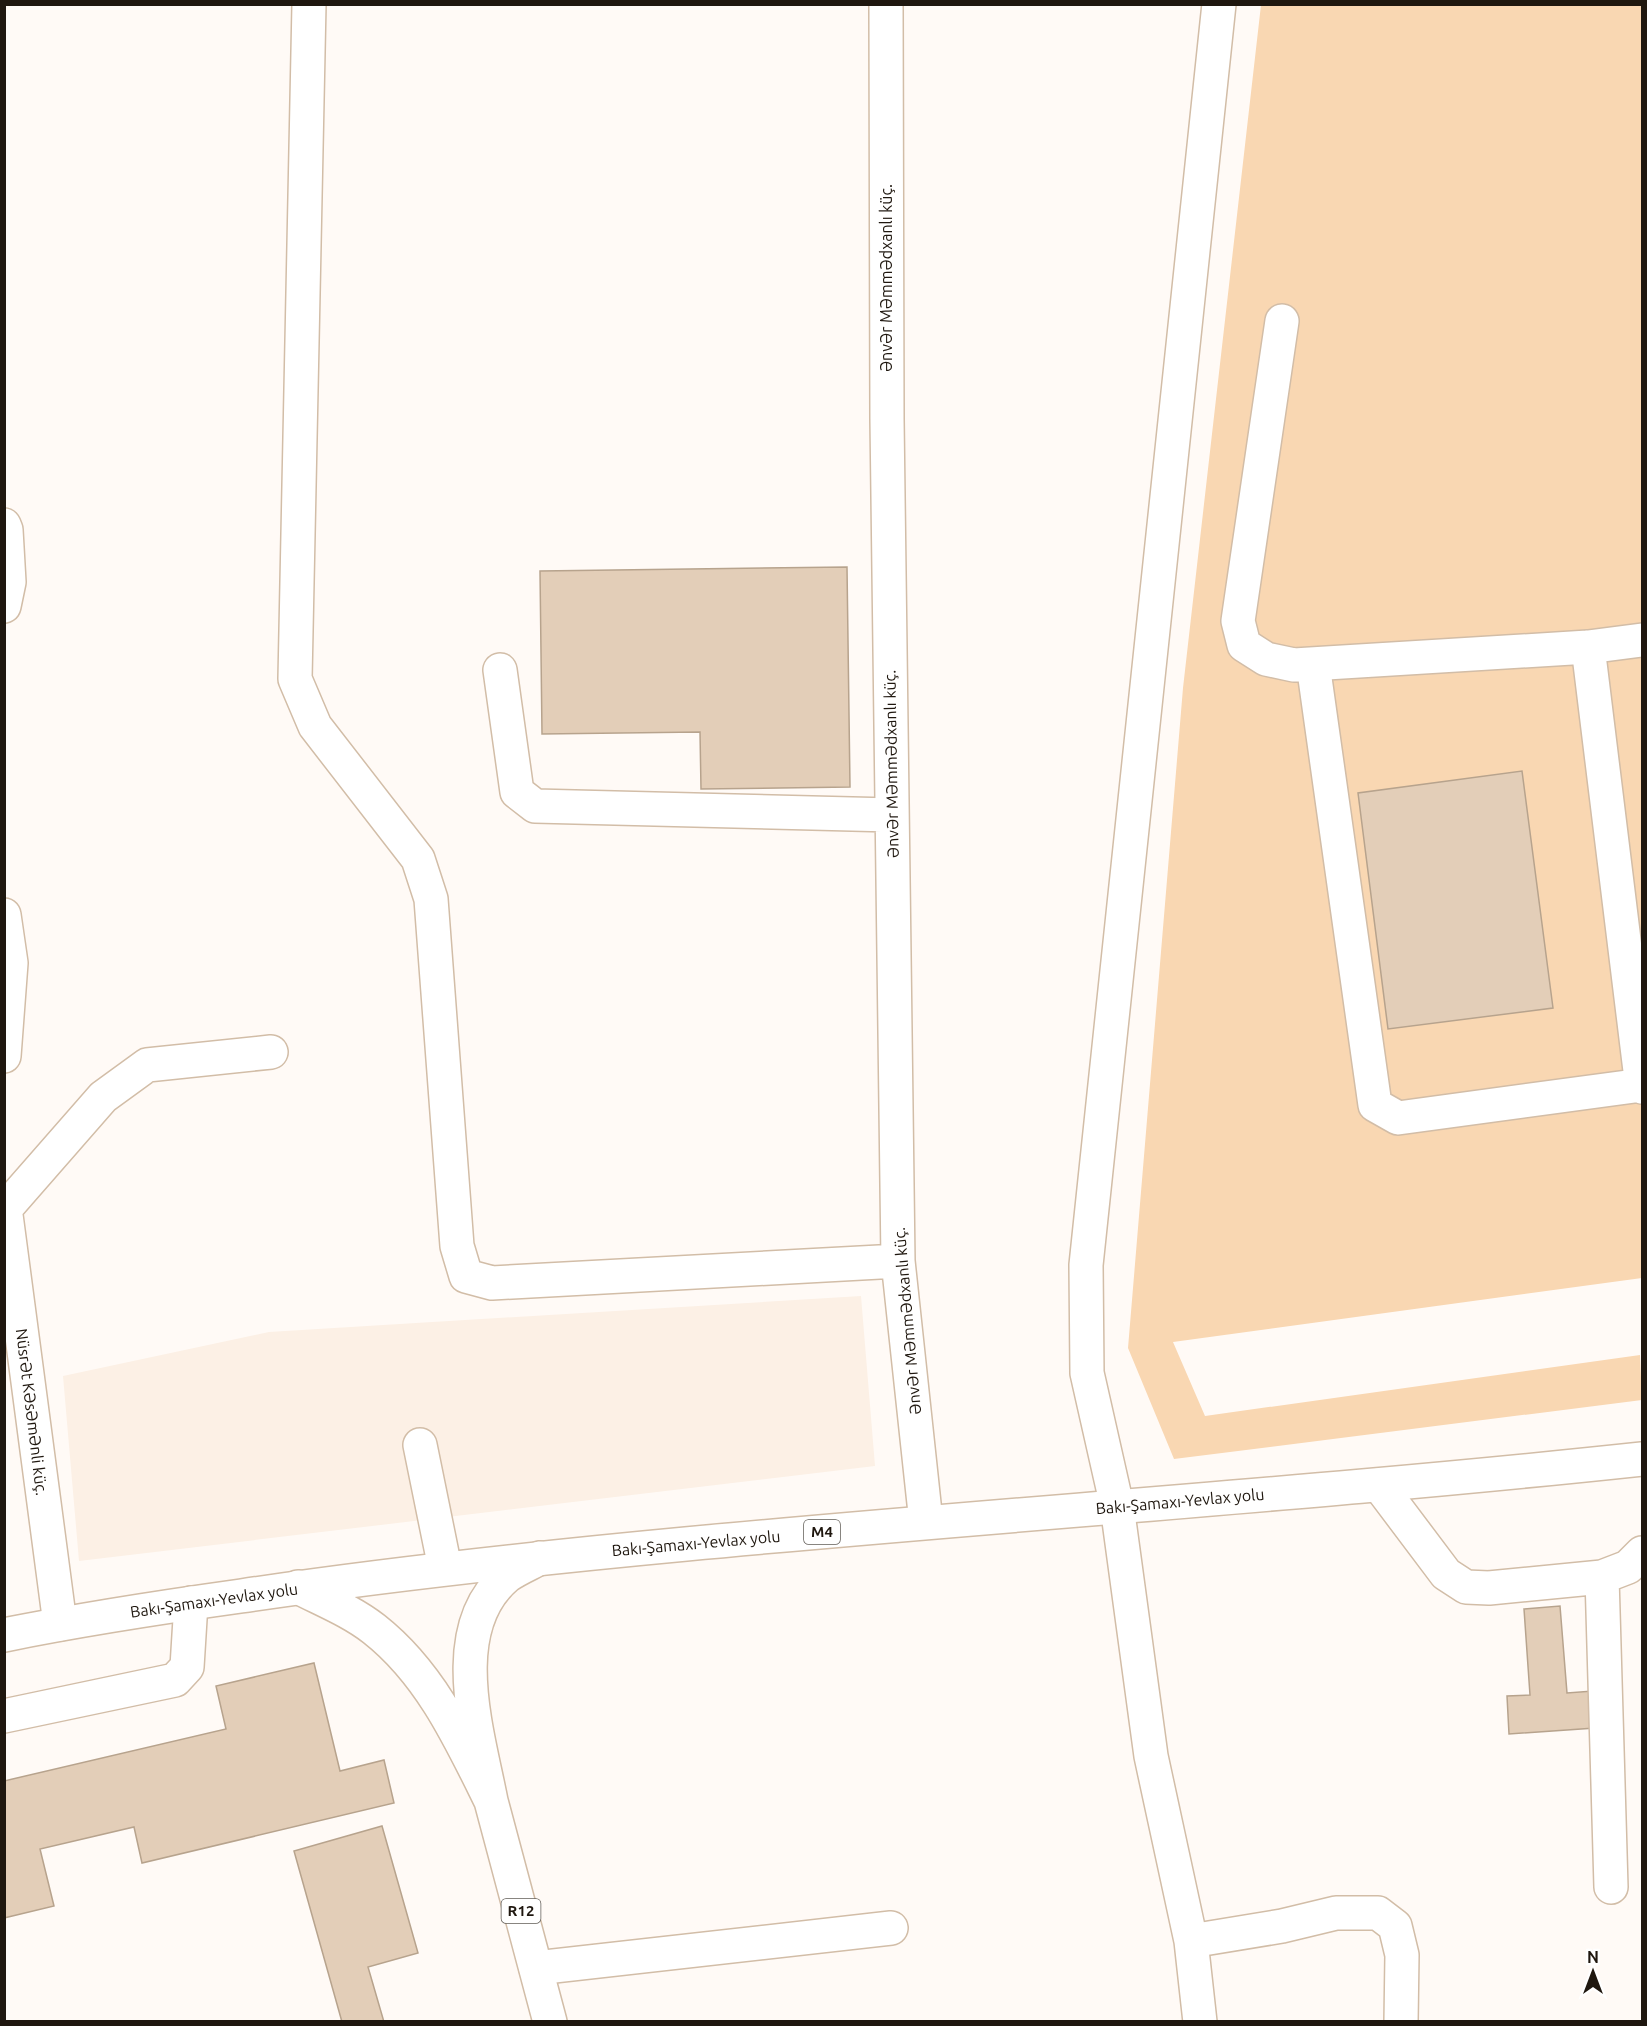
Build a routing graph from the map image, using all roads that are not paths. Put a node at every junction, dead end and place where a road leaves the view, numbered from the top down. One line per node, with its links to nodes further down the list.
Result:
1 (309, 4): 17 (main road)
2 (886, 4): 11 (main road, Ənvər Məmmədxanlı küç.)
3 (1219, 4): 21 (main road)
4 (1282, 321): 9 (main road)
5 (4, 525): 6 (main road)
6 (4, 606)
7 (1642, 640): 8 (main road)
8 (1588, 647): 9 (main road); 15 (main road)
9 (1313, 664): 15 (main road)
10 (500, 670): 11 (main road)
11 (892, 815): 17 (main road, Ənvər Məmmədxanlı küç.)
12 (4, 915): 14 (main road)
13 (271, 1052): 16 (main road)
14 (4, 1056)
15 (1642, 1086)
16 (5, 1204): 29 (main road, Nüsrət Kəsəmənli küç.)
17 (898, 1261): 22 (main road, Ənvər Məmmədxanlı küç.)
18 (420, 1445): 25 (main road)
19 (1642, 1459): 20 (main road, Bakı-Şamaxı-Yevlax yolu / M4)
20 (1379, 1485): 21 (main road, Bakı-Şamaxı-Yevlax yolu / M4); 26 (main road)
21 (1117, 1506): 22 (main road, Bakı-Şamaxı-Yevlax yolu / M4); 35 (main road)
22 (926, 1522): 24 (main road, Bakı-Şamaxı-Yevlax yolu / M4)
23 (1642, 1552): 26 (main road)
24 (540, 1558): 25 (main road, Bakı-Şamaxı-Yevlax yolu / M4); 32 (main road)
25 (445, 1569): 27 (main road, Bakı-Şamaxı-Yevlax yolu / M4)
26 (1602, 1577): 33 (main road)
27 (298, 1587): 28 (main road, Bakı-Şamaxı-Yevlax yolu / M4); 32 (main road)
28 (191, 1603): 29 (main road, Bakı-Şamaxı-Yevlax yolu / M4); 31 (main road)
29 (60, 1623): 30 (main road, Bakı-Şamaxı-Yevlax yolu / M4)
30 (4, 1635)
31 (4, 1716)
32 (491, 1801): 36 (main road, R12)
33 (1611, 1887)
34 (891, 1928): 36 (main road)
35 (1191, 1941): 38 (main road); 39 (main road)
36 (536, 1968): 37 (main road, R12)
37 (550, 2022)
38 (1200, 2022)
39 (1401, 2022)

